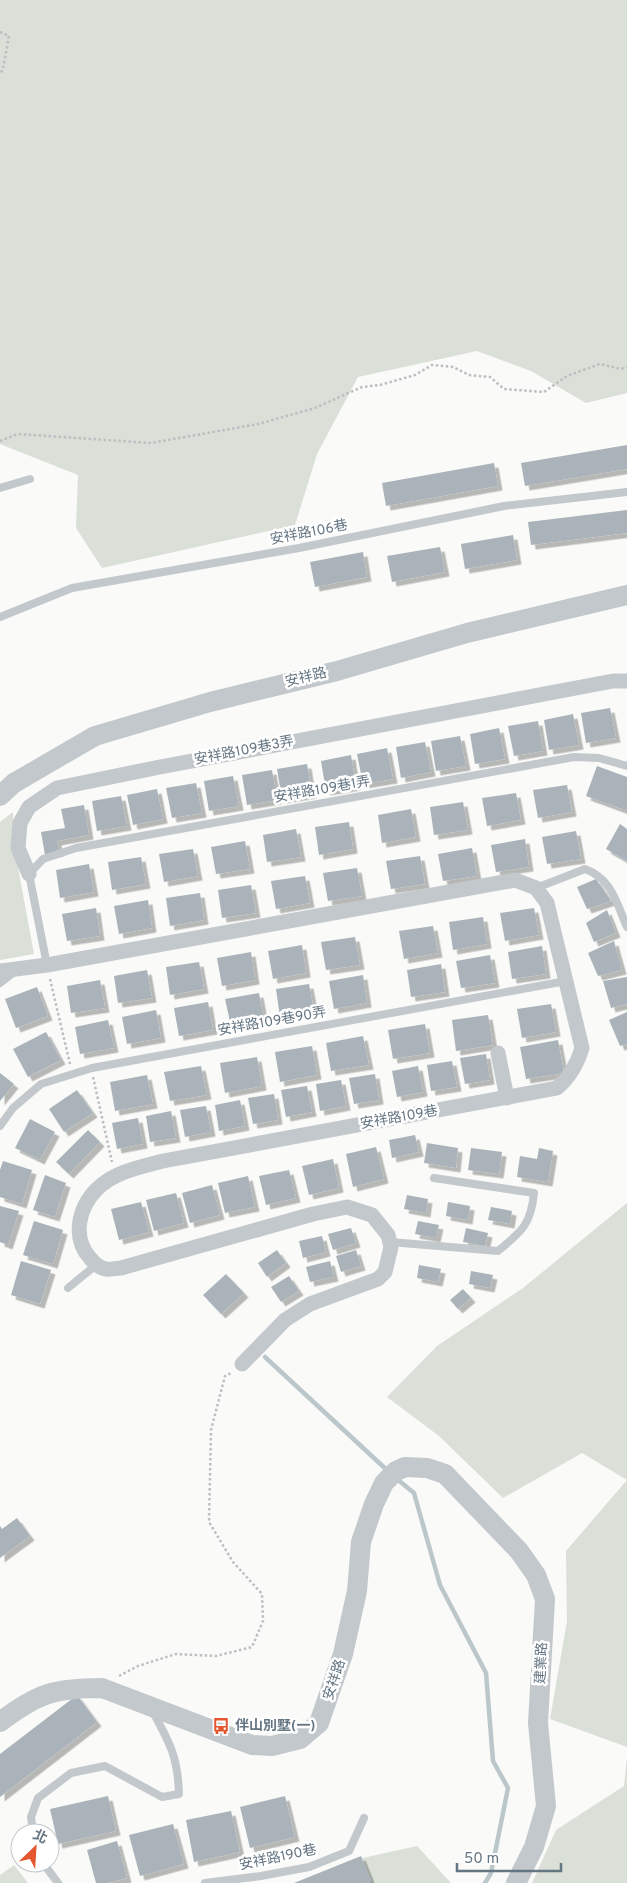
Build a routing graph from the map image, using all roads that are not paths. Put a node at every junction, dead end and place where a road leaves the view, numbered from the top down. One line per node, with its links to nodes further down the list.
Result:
1 (30, 479): 2 (lane)
2 (0, 488)
3 (627, 492): 5 (lane, 安祥路106巷)
4 (627, 596): 8 (street, 安祥路)
5 (0, 617)
6 (627, 681): 9 (street, 安祥路109巷3弄)
7 (627, 766): 9 (lane, 安祥路109巷1弄)
8 (0, 796)
9 (28, 874): 12 (lane, 安祥路109巷3弄)
10 (536, 888): 11 (lane); 12 (street); 15 (street, 安祥路109巷)
11 (627, 927)
12 (47, 965): 13 (street)
13 (20, 968): 14 (street); 16 (lane)
14 (0, 971)
15 (566, 981): 18 (street, 安祥路109巷); 19 (lane, 安祥路109巷90弄)
16 (0, 982)
17 (498, 1053): 18 (street)
18 (507, 1098): 22 (street, 安祥路109巷)
19 (0, 1126)
20 (434, 1178): 21 (lane)
21 (390, 1242): 22 (street); 24 (street)
22 (96, 1265): 23 (lane)
23 (68, 1288)
24 (242, 1364)
25 (445, 1474): 26 (street, 安祥路); 31 (street, 建業路)
26 (149, 1705): 27 (street, 安祥路); 29 (lane)
27 (0, 1722)
28 (364, 1818): 30 (lane, 安祥路190巷)
29 (32, 1823)
30 (205, 1883)
31 (516, 1883)

